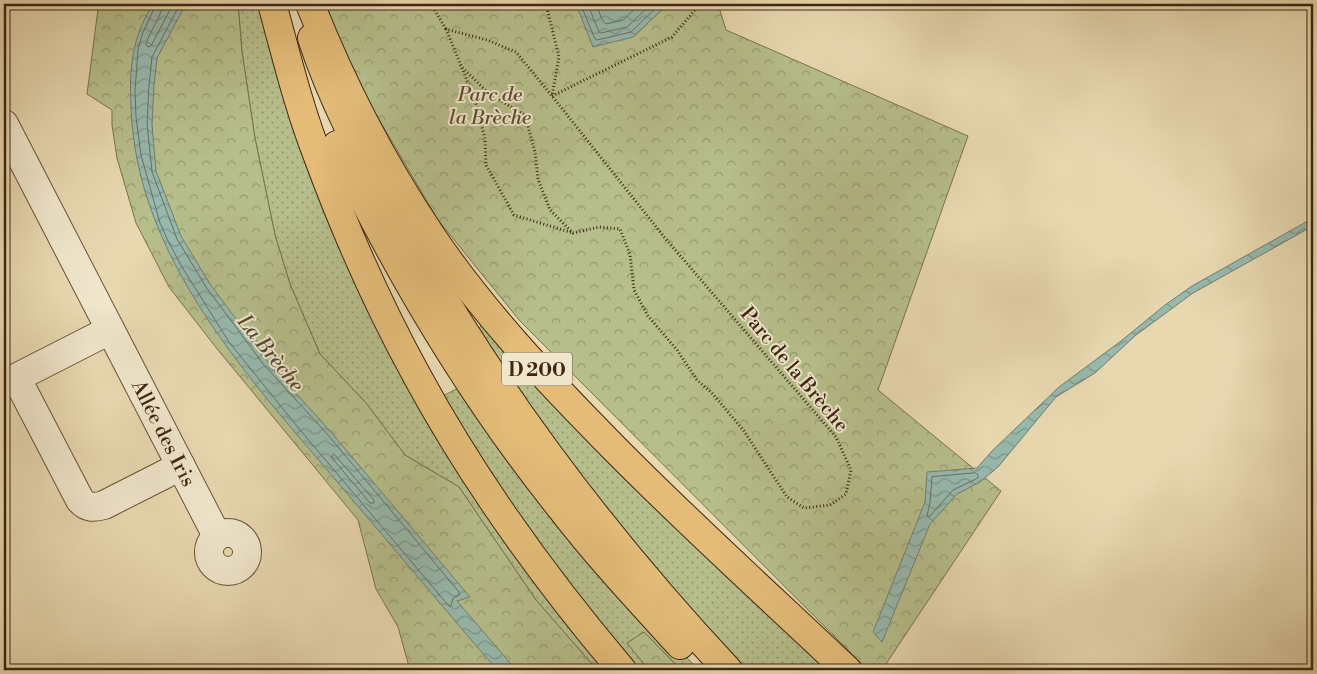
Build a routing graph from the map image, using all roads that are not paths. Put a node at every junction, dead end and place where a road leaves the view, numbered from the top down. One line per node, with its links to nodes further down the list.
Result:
1 (272, 4): 10 (main road)
2 (282, 4): 11 (main road, D 200)
3 (302, 4): 12 (main road, D 200)
4 (310, 4): 13 (main road, D 200)
5 (4, 124): 6 (street, Allée des Iris)
6 (110, 330): 7 (street); 8 (street, Allée des Iris)
7 (10, 382): 8 (street)
8 (181, 466): 9 (street, Allée des Iris)
9 (217, 536)
10 (622, 670)
11 (704, 670)
12 (728, 670)
13 (847, 670)

